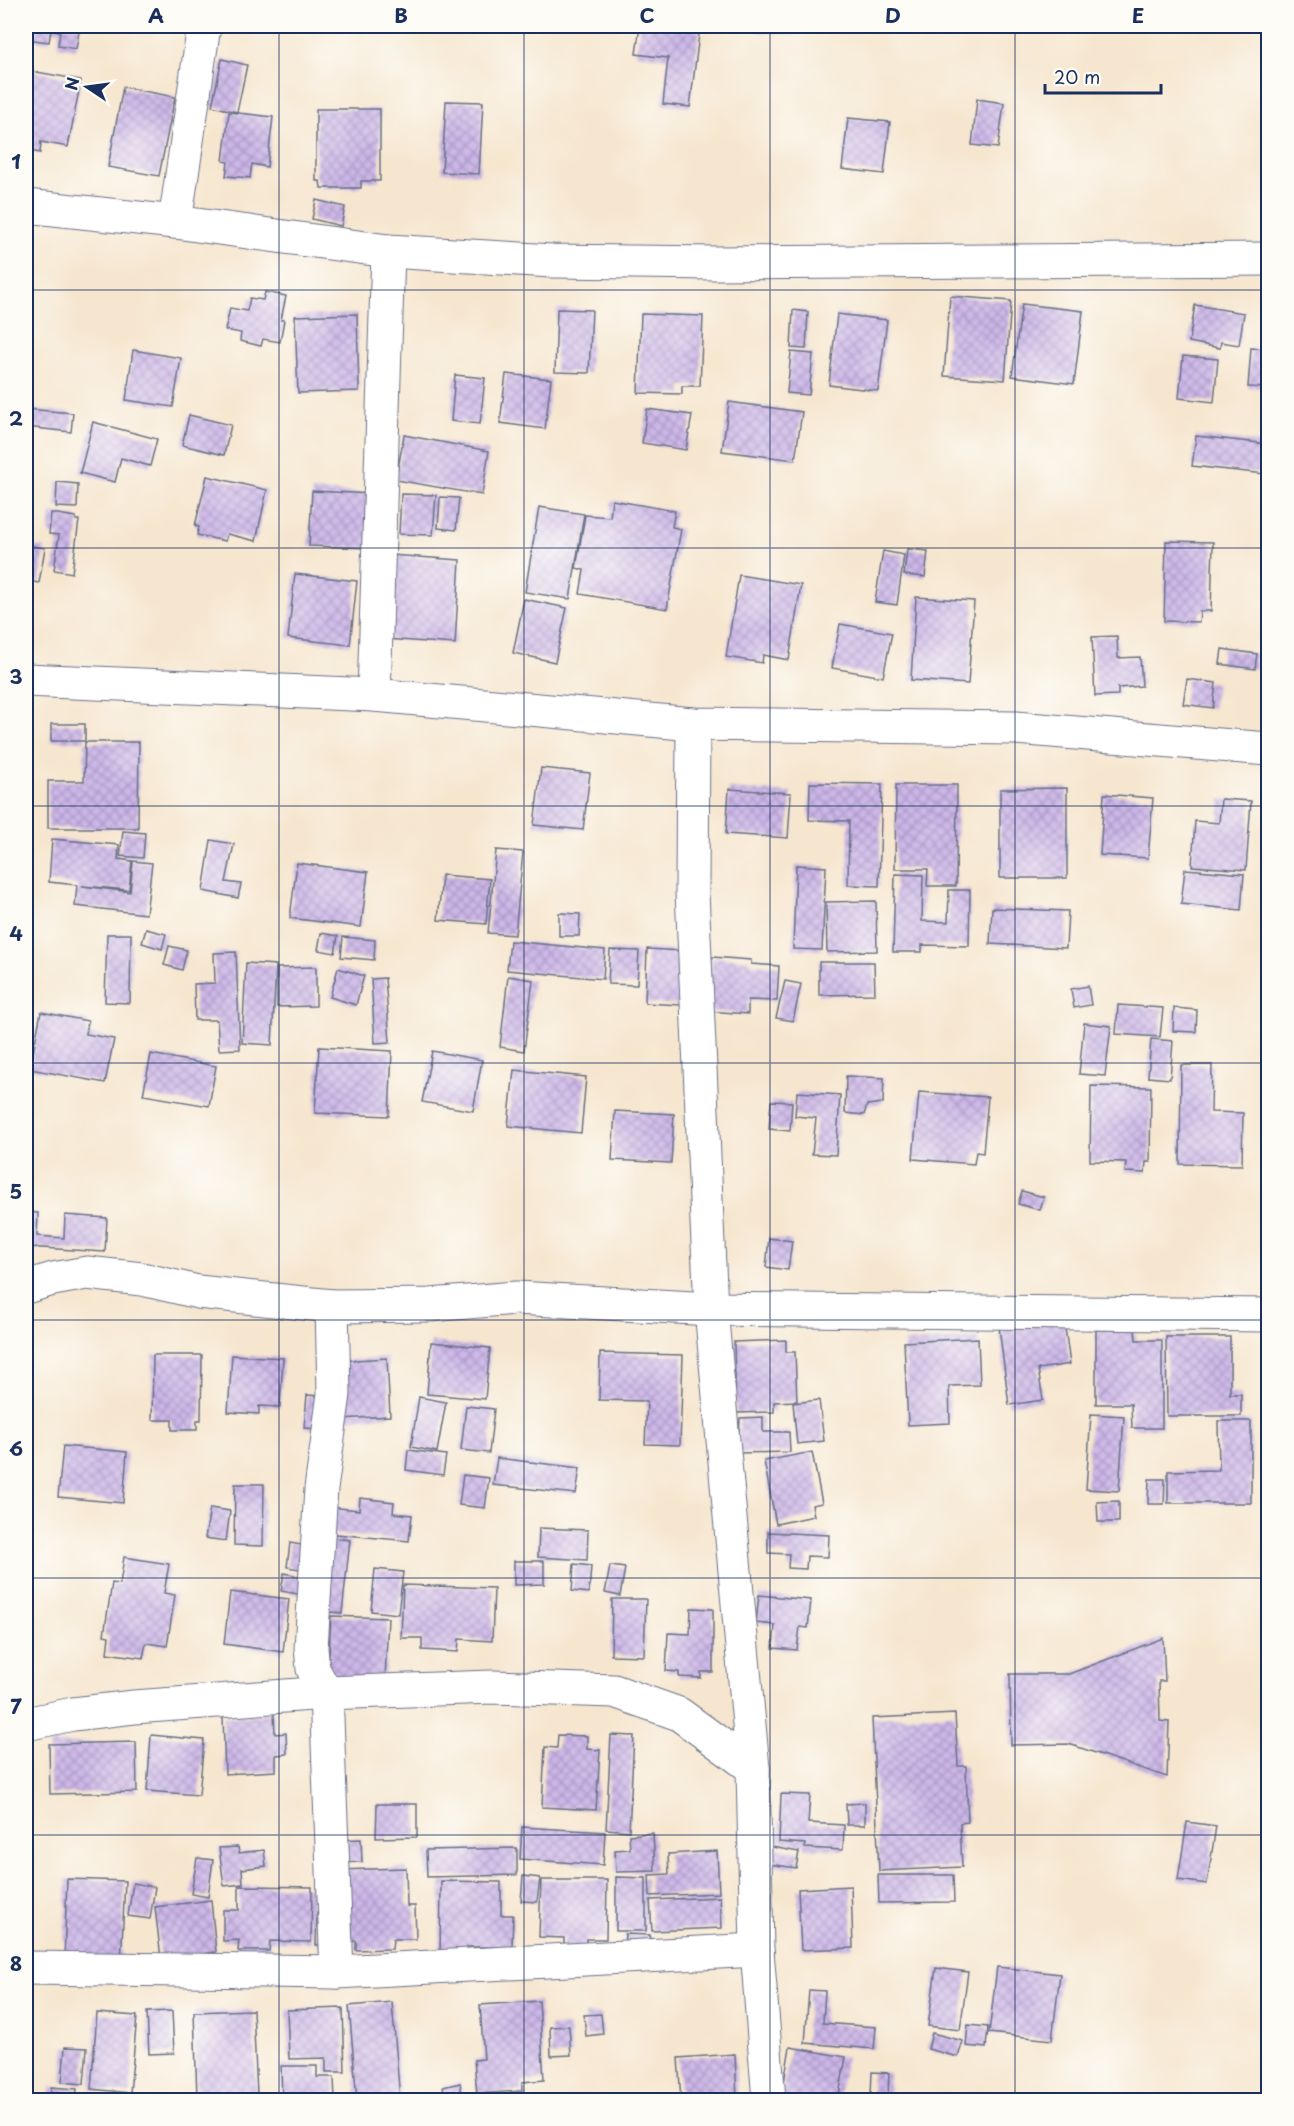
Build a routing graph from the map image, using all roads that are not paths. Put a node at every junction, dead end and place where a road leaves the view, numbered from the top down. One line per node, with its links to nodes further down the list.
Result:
1 (204, 26): 3 (street)
2 (26, 206): 3 (street)
3 (175, 222): 4 (street)
4 (388, 251): 5 (street); 7 (street)
5 (1269, 259)
6 (26, 680): 7 (street)
7 (374, 694): 8 (street)
8 (693, 724): 9 (street); 12 (street)
9 (1269, 749)
10 (26, 1287): 11 (street)
11 (332, 1306): 12 (street); 14 (street)
12 (711, 1309): 13 (street); 16 (street)
13 (1269, 1315)
14 (326, 1693): 15 (street); 16 (street); 19 (street)
15 (26, 1724)
16 (753, 1768): 17 (street)
17 (757, 1950): 19 (street); 20 (street)
18 (26, 1968): 19 (street)
19 (337, 1972)
20 (770, 2100)

